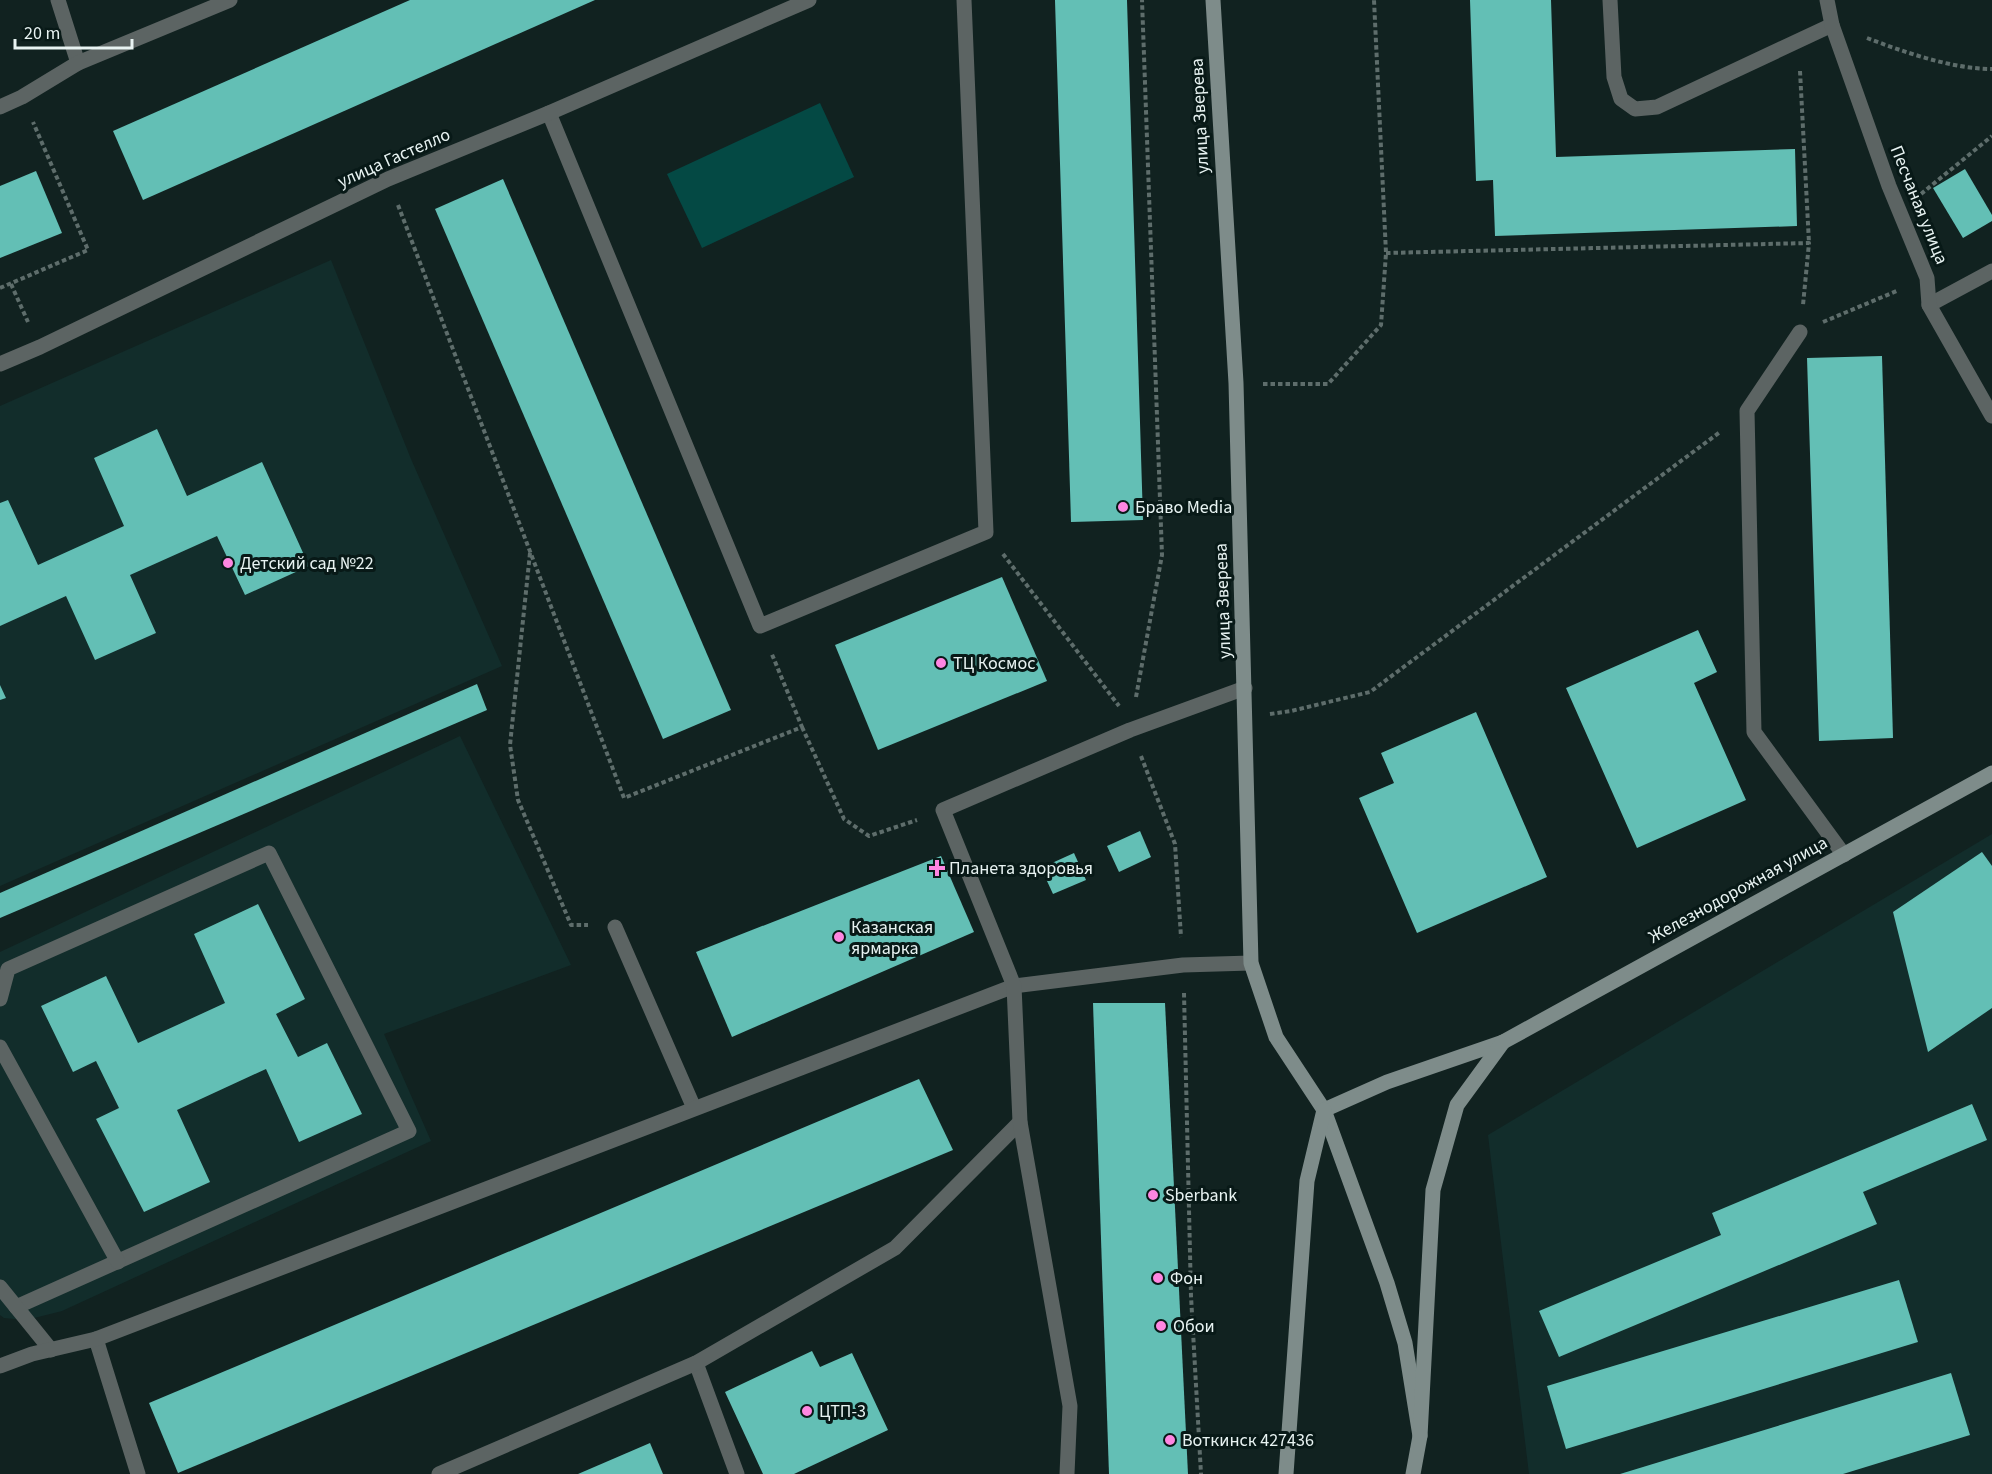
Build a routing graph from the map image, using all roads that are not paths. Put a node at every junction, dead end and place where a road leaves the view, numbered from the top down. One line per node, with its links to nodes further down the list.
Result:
1 (58, 0): 9 (street)
2 (230, 0): 9 (street)
3 (808, 0): 11 (street, улица Гастелло)
4 (964, 0): 11 (street)
5 (1213, 0): 17 (main road, улица Зверева)
6 (1610, 0): 8 (street)
7 (1827, 0): 8 (street, Песчаная улица)
8 (1832, 25): 13 (street, Песчаная улица)
9 (78, 63): 10 (street)
10 (0, 106)
11 (549, 113): 15 (street, улица Гастелло)
12 (1992, 271): 13 (street)
13 (1929, 305): 16 (street, Песчаная улица)
14 (1800, 332): 19 (street)
15 (0, 364)
16 (1992, 416)
17 (1245, 688): 21 (main road, улица Зверева); 22 (street)
18 (1992, 773): 19 (main road, Железнодорожная улица)
19 (1844, 855): 24 (main road, Железнодорожная улица)
20 (615, 927): 26 (street)
21 (1251, 963): 22 (street); 27 (main road, улица Зверева)
22 (1014, 986): 26 (street); 28 (street)
23 (0, 999): 29 (street)
24 (1503, 1042): 27 (main road, Железнодорожная улица); 36 (main road)
25 (0, 1047): 29 (street)
26 (694, 1108): 32 (street)
27 (1324, 1110): 36 (main road, улица Зверева); 41 (main road)
28 (1020, 1122): 34 (street); 40 (street)
29 (118, 1262): 31 (street)
30 (0, 1287): 31 (street)
31 (16, 1307): 33 (street)
32 (96, 1339): 33 (street); 37 (street)
33 (51, 1350): 35 (street)
34 (696, 1363): 38 (street); 39 (street)
35 (0, 1366)
36 (1420, 1436): 42 (main road)
37 (138, 1474)
38 (439, 1474)
39 (737, 1474)
40 (1067, 1474)
41 (1286, 1474)
42 (1413, 1474)

